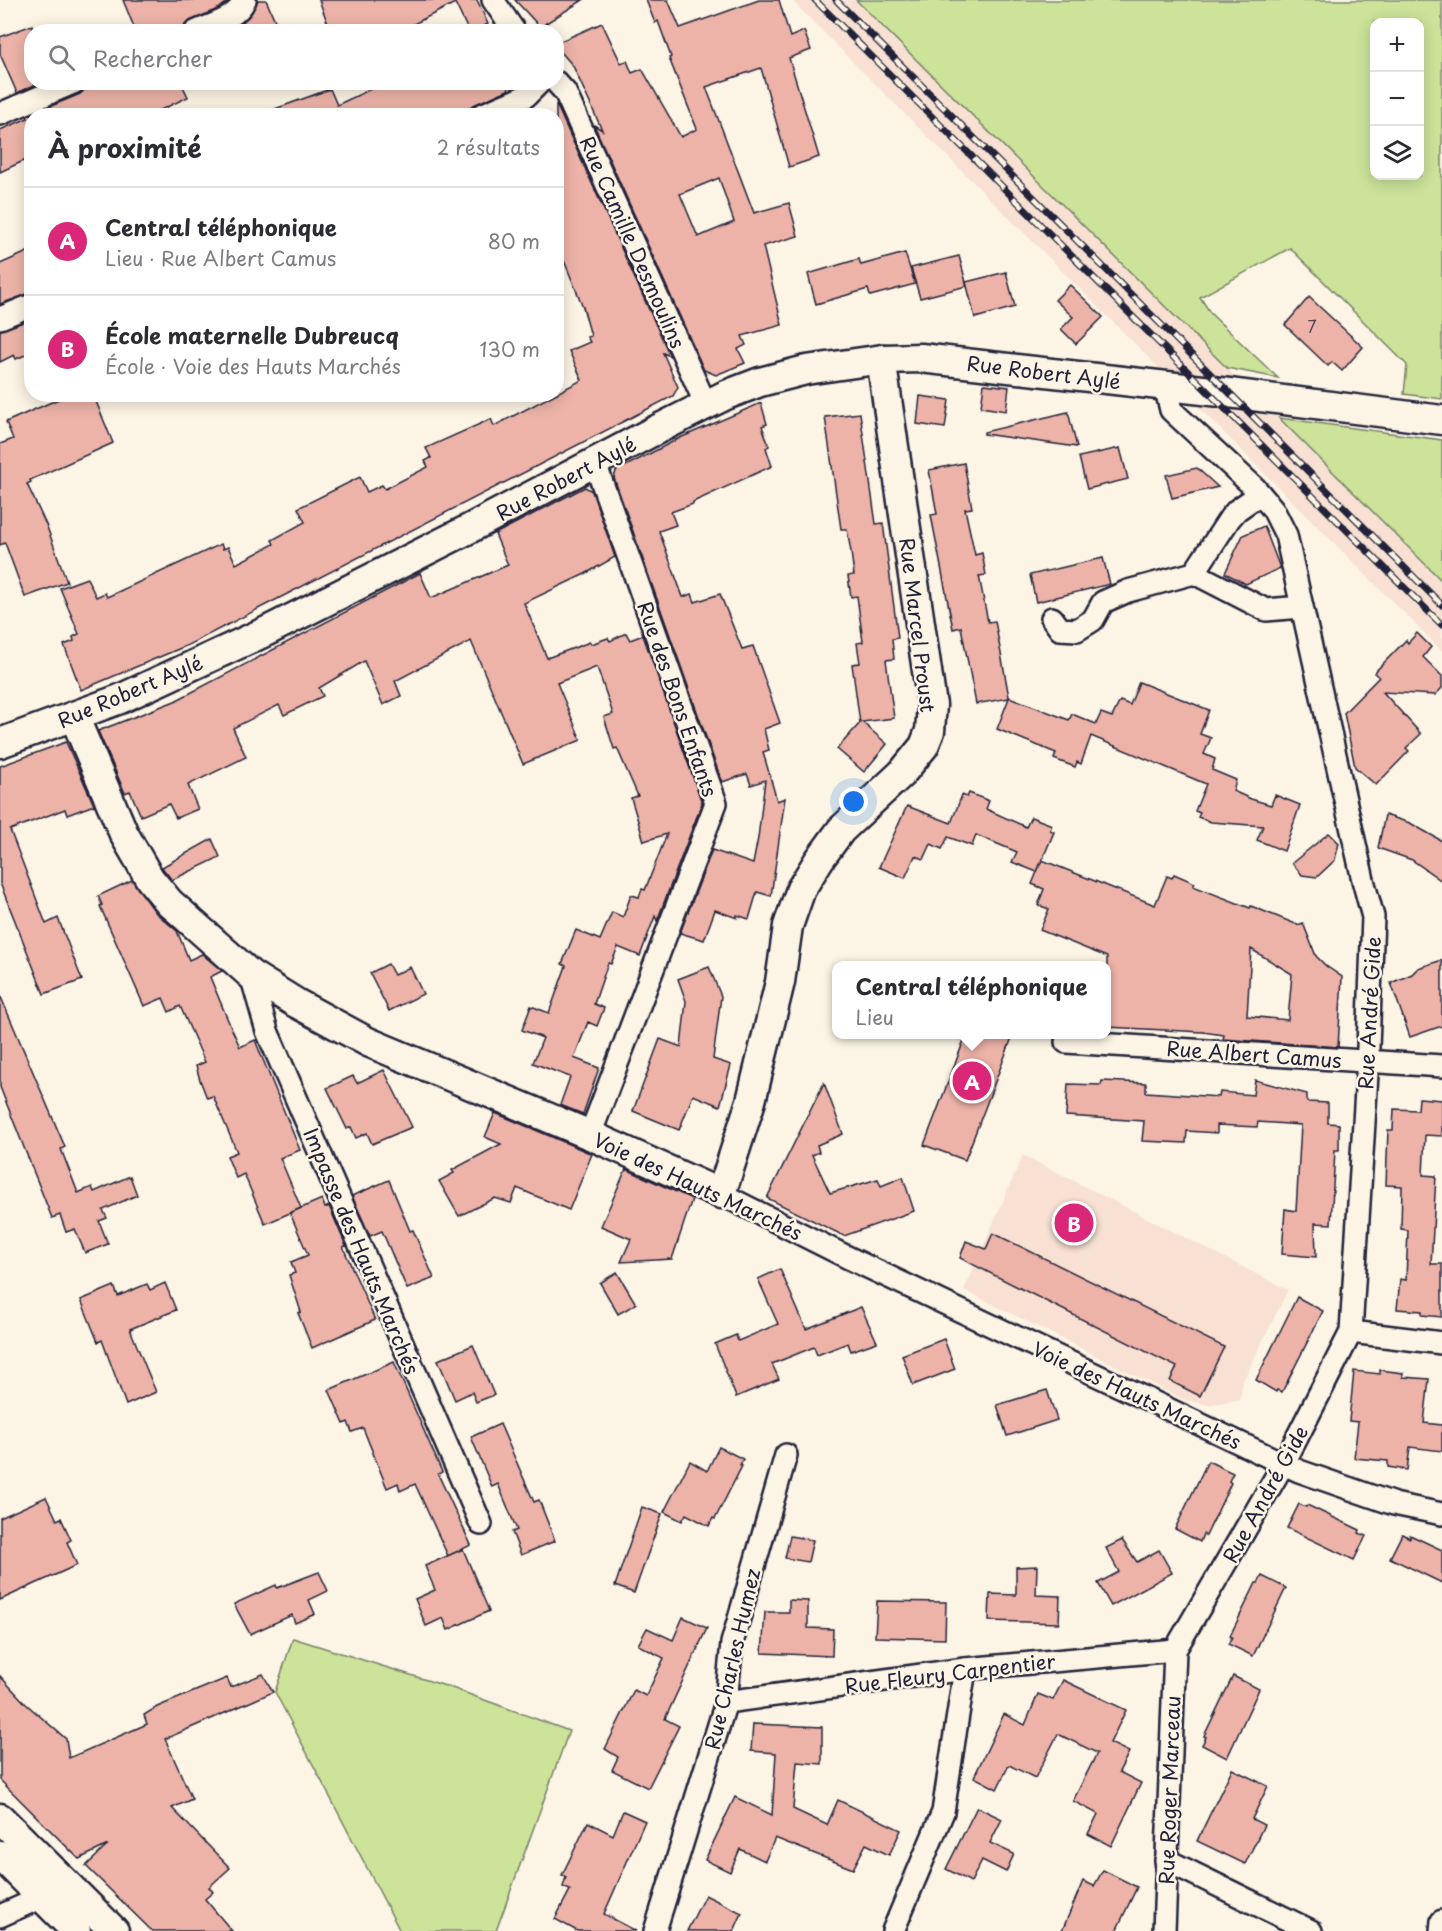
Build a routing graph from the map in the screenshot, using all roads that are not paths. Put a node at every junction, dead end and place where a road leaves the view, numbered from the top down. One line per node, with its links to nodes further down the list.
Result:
1 (244, 0): 3 (street)
2 (493, 0): 4 (street)
3 (213, 24)
4 (510, 24)
5 (56, 90): 9 (street)
6 (532, 90): 8 (street)
7 (563, 90): 14 (street, Rue Camille Desmoulins)
8 (498, 108)
9 (0, 114)
10 (24, 308): 11 (street)
11 (0, 318)
12 (883, 359): 13 (street, Rue Robert Aylé); 14 (street, Rue Robert Aylé); 28 (street, Rue Marcel Proust)
13 (1165, 386): 15 (street, Rue Robert Aylé); 17 (street, Rue André Gide)
14 (706, 405): 16 (street, Rue Robert Aylé)
15 (1442, 420)
16 (596, 463): 21 (street, Rue Robert Aylé); 27 (street, Rue des Bons Enfants)
17 (1260, 494): 18 (street); 19 (street, Rue André Gide)
18 (1194, 573): 19 (street); 20 (street)
19 (1302, 607): 25 (street, Rue André Gide)
20 (1052, 618)
21 (74, 716): 22 (street, Rue Robert Aylé); 23 (street, Voie des Hauts Marchés)
22 (0, 743)
23 (251, 975): 27 (street, Voie des Hauts Marchés); 34 (street, Impasse des Hauts Marchés)
24 (1066, 1042): 25 (street, Rue Albert Camus)
25 (1367, 1062): 26 (street, Rue Albert Camus); 29 (street, Rue André Gide)
26 (1442, 1066)
27 (590, 1135): 28 (street, Voie des Hauts Marchés)
28 (721, 1194): 32 (street, Voie des Hauts Marchés)
29 (1351, 1332): 30 (street); 32 (street, Rue André Gide)
30 (1442, 1343)
31 (786, 1455): 37 (street, Rue Charles Humez)
32 (1284, 1463): 33 (street, Voie des Hauts Marchés); 35 (street, Rue André Gide)
33 (1442, 1514)
34 (481, 1524)
35 (1175, 1650): 36 (street, Rue Fleury Carpentier); 40 (street, Rue Roger Marceau)
36 (965, 1669): 37 (street, Rue Fleury Carpentier); 47 (street)
37 (726, 1702): 46 (street, Rue Charles Humez)
38 (0, 1818): 45 (street)
39 (0, 1854): 41 (street)
40 (1166, 1860): 48 (street, Rue Roger Marceau); 49 (street)
41 (42, 1897): 42 (street); 44 (street)
42 (0, 1916)
43 (1442, 1921): 50 (street)
44 (76, 1931)
45 (114, 1931)
46 (654, 1931)
47 (893, 1931)
48 (1164, 1931)
49 (1311, 1931)
50 (1441, 1931)

